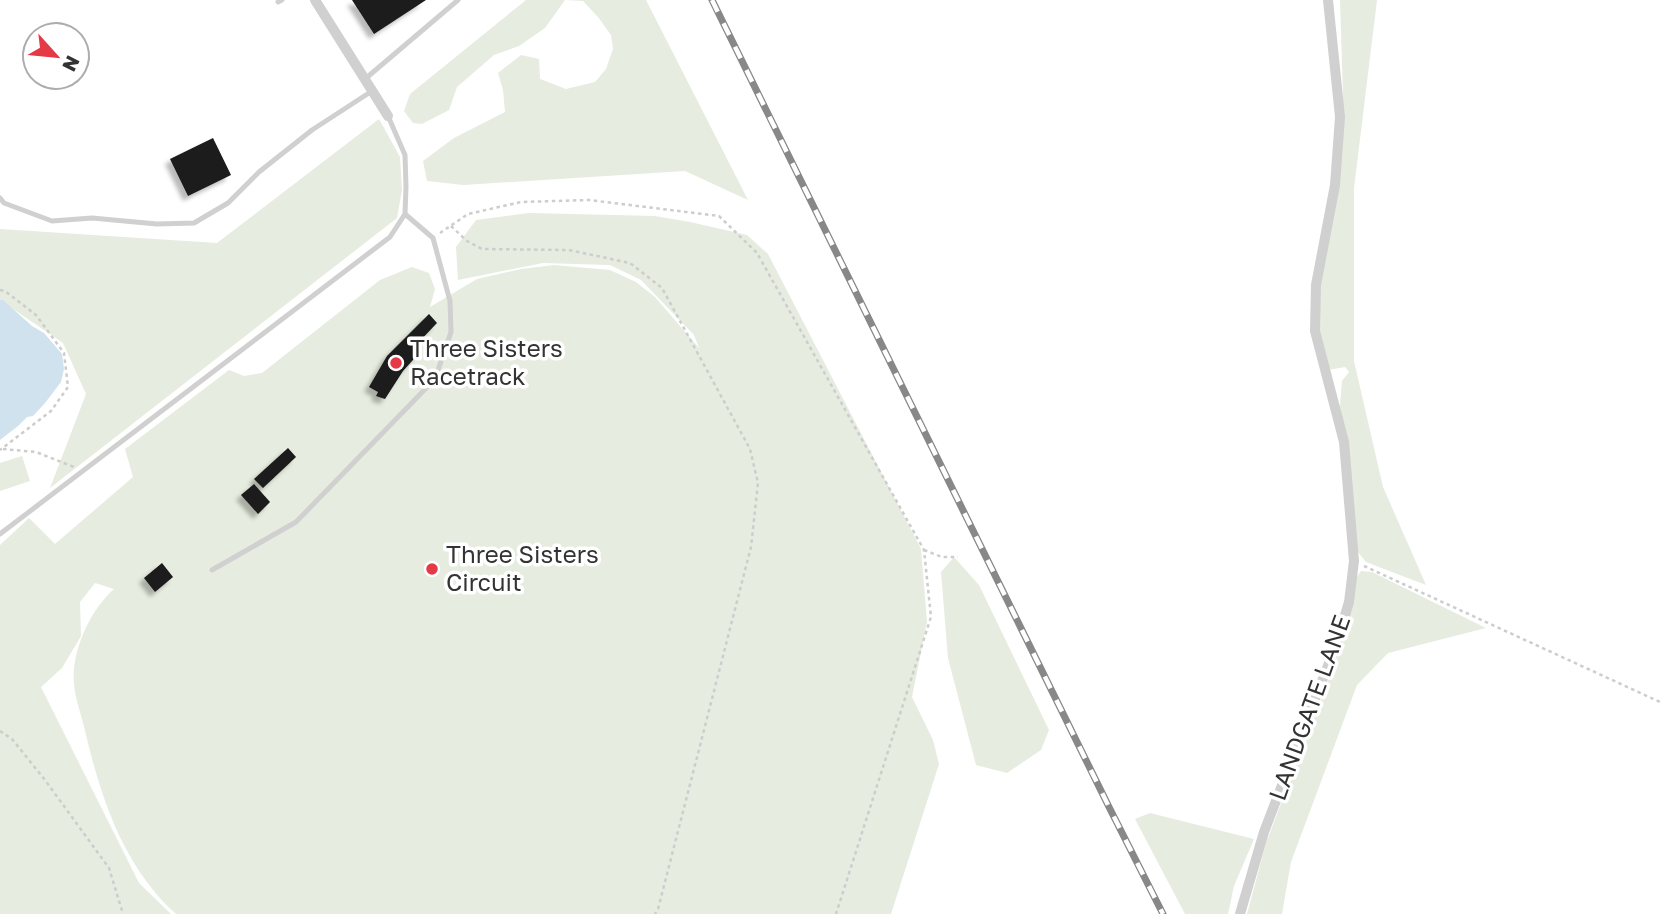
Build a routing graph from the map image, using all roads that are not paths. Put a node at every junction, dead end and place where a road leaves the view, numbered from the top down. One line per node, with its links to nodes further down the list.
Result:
1 (315, 0): 4 (street)
2 (458, 0): 4 (lane)
3 (1328, 0): 11 (street, LANDGATE LANE)
4 (365, 79): 5 (street)
5 (372, 91): 6 (street); 7 (lane)
6 (388, 116): 8 (lane)
7 (0, 198)
8 (405, 214): 9 (lane); 10 (lane)
9 (0, 534)
10 (212, 570)
11 (1240, 914)

